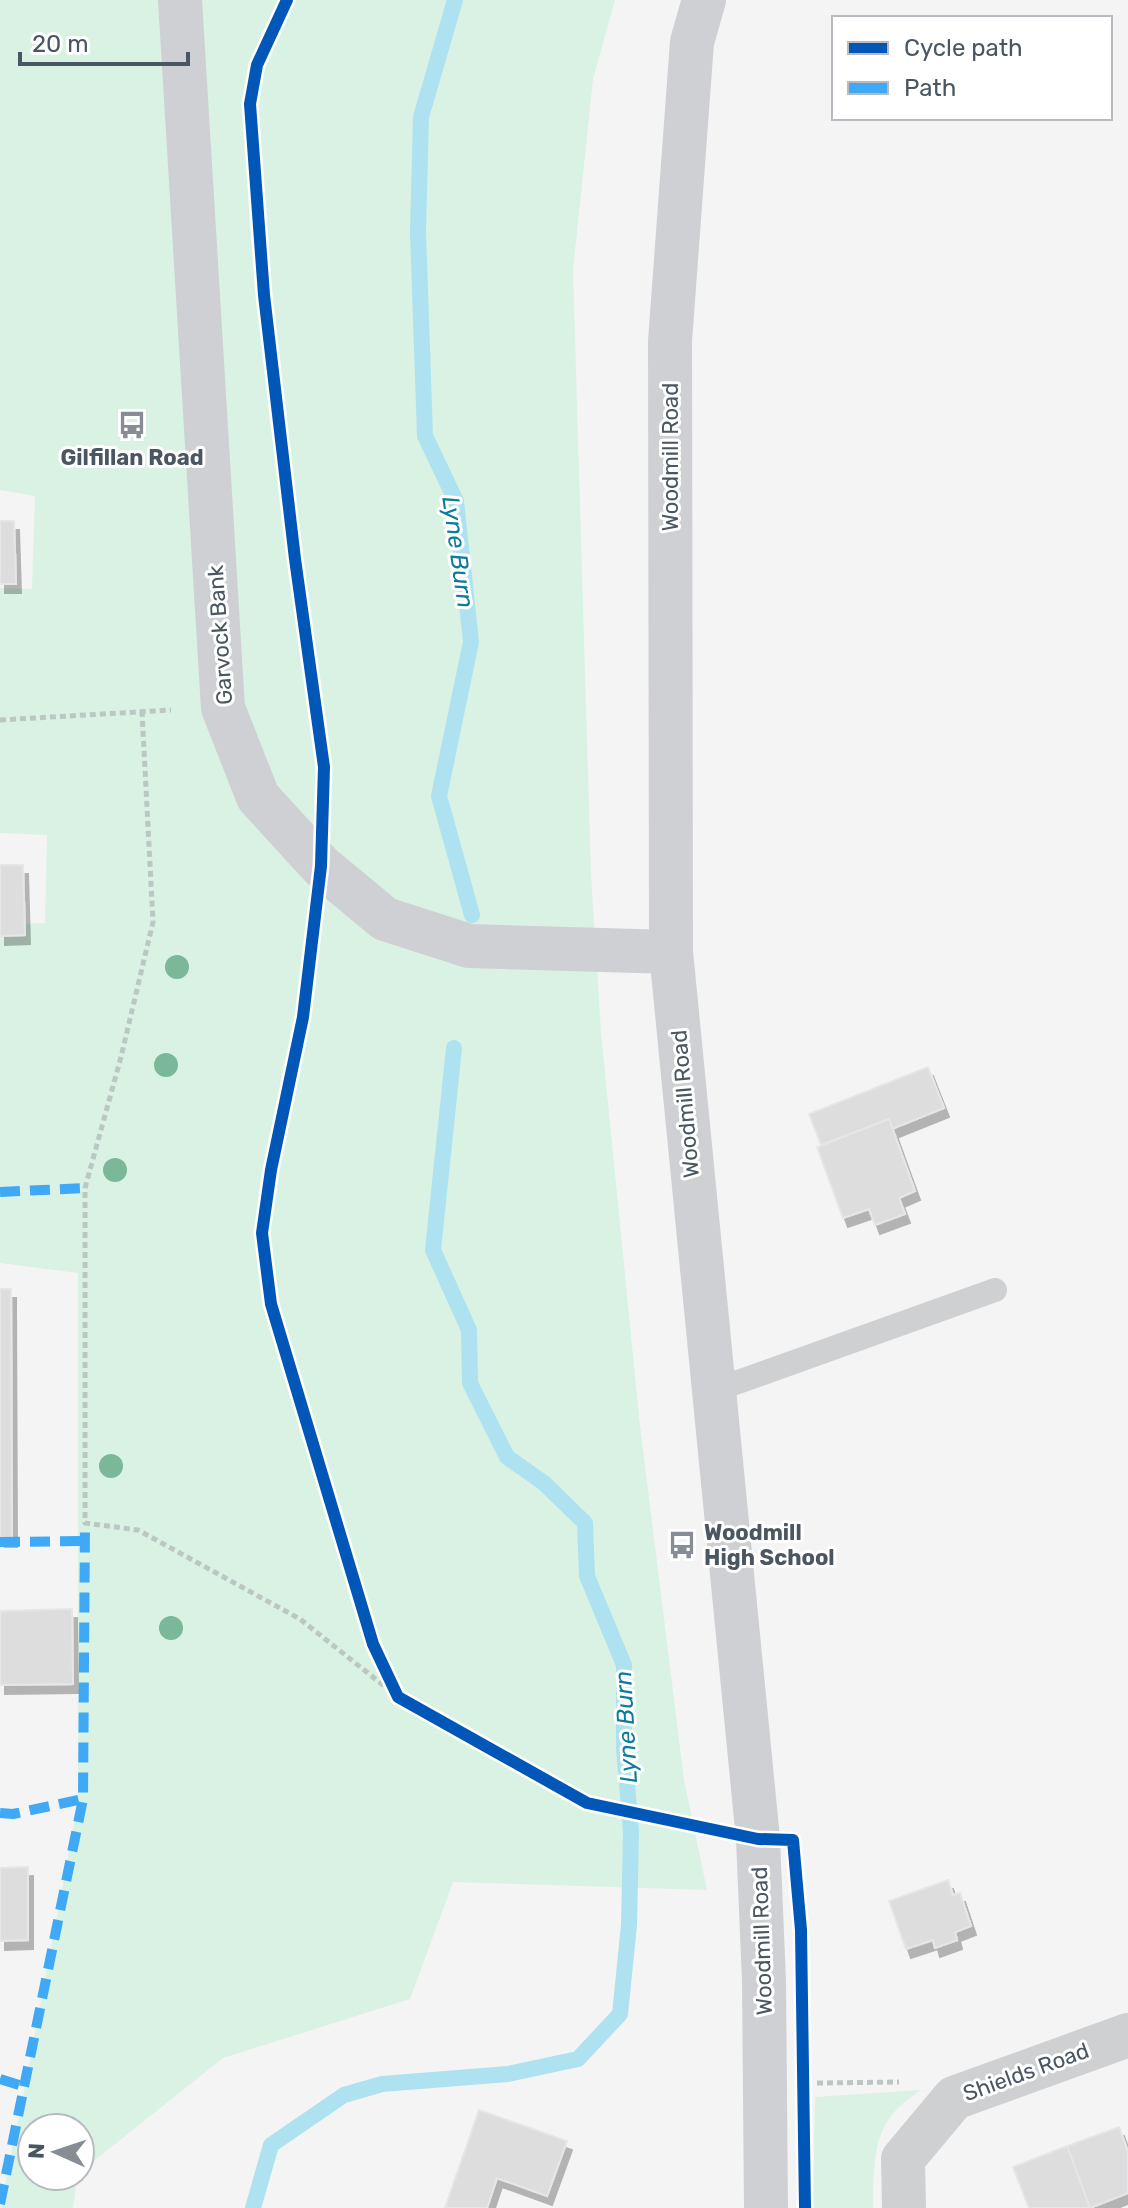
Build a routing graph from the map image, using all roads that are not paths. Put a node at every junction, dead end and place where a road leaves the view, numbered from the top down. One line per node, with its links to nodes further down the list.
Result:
1 (180, 0): 3 (street, Garvock Bank)
2 (704, 0): 3 (street, Woodmill Road)
3 (671, 952): 5 (street, Woodmill Road)
4 (995, 1290): 5 (lane)
5 (713, 1391): 7 (street, Woodmill Road)
6 (1128, 2035): 8 (street, Shields Road)
7 (766, 2208)
8 (904, 2208)

